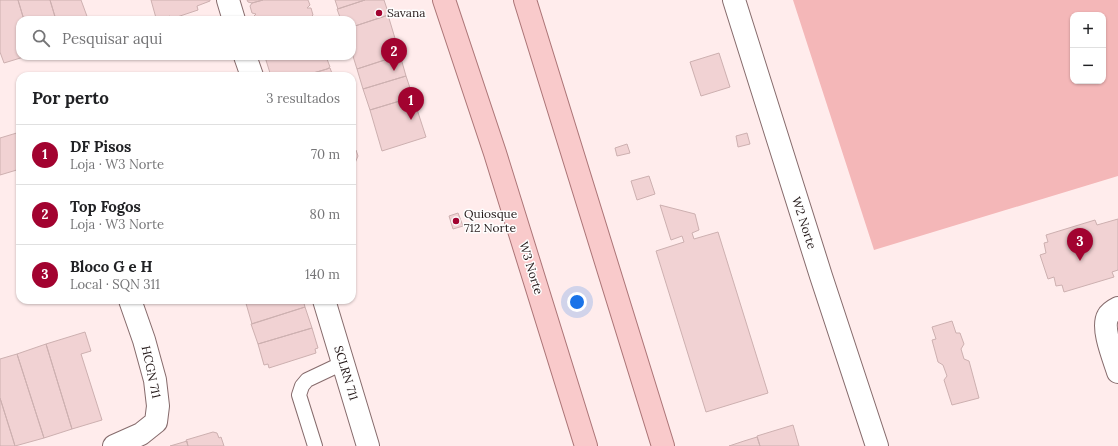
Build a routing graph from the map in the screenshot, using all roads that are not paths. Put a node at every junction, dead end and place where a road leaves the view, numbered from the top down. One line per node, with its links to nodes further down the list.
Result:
1 (228, 0): 5 (street)
2 (444, 0): 16 (main road, W3 Norte)
3 (525, 0): 17 (main road)
4 (734, 0): 18 (street, W2 Norte)
5 (233, 16)
6 (246, 60): 7 (street)
7 (251, 72)
8 (131, 304): 13 (street, HCGN 711)
9 (325, 304): 11 (street, SCLRN 711)
10 (1118, 308): 12 (street)
11 (343, 363): 14 (lane); 15 (street, SCLRN 711)
12 (1118, 372)
13 (114, 446)
14 (316, 446)
15 (368, 446)
16 (586, 446)
17 (663, 446)
18 (877, 446)

